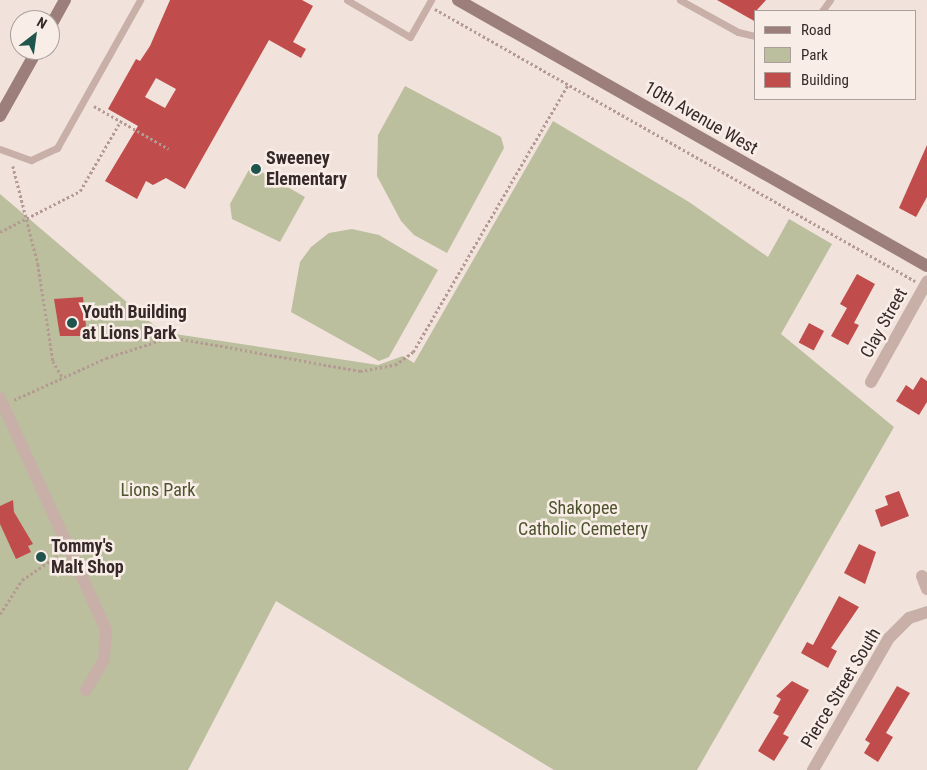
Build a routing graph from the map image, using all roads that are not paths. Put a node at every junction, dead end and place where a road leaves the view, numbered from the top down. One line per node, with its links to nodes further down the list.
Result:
1 (140, 0): 9 (lane)
2 (347, 0): 5 (lane)
3 (458, 0): 10 (main road, 10th Avenue West)
4 (680, 0): 6 (lane)
5 (430, 3)
6 (754, 36)
7 (31, 60): 8 (main road)
8 (0, 116)
9 (0, 149)
10 (927, 266)
11 (926, 284): 12 (street, Clay Street)
12 (871, 382)
13 (6, 400): 17 (street)
14 (922, 576): 15 (street)
15 (927, 589)
16 (927, 612): 18 (street, Pierce Street South)
17 (86, 690)
18 (816, 769)

